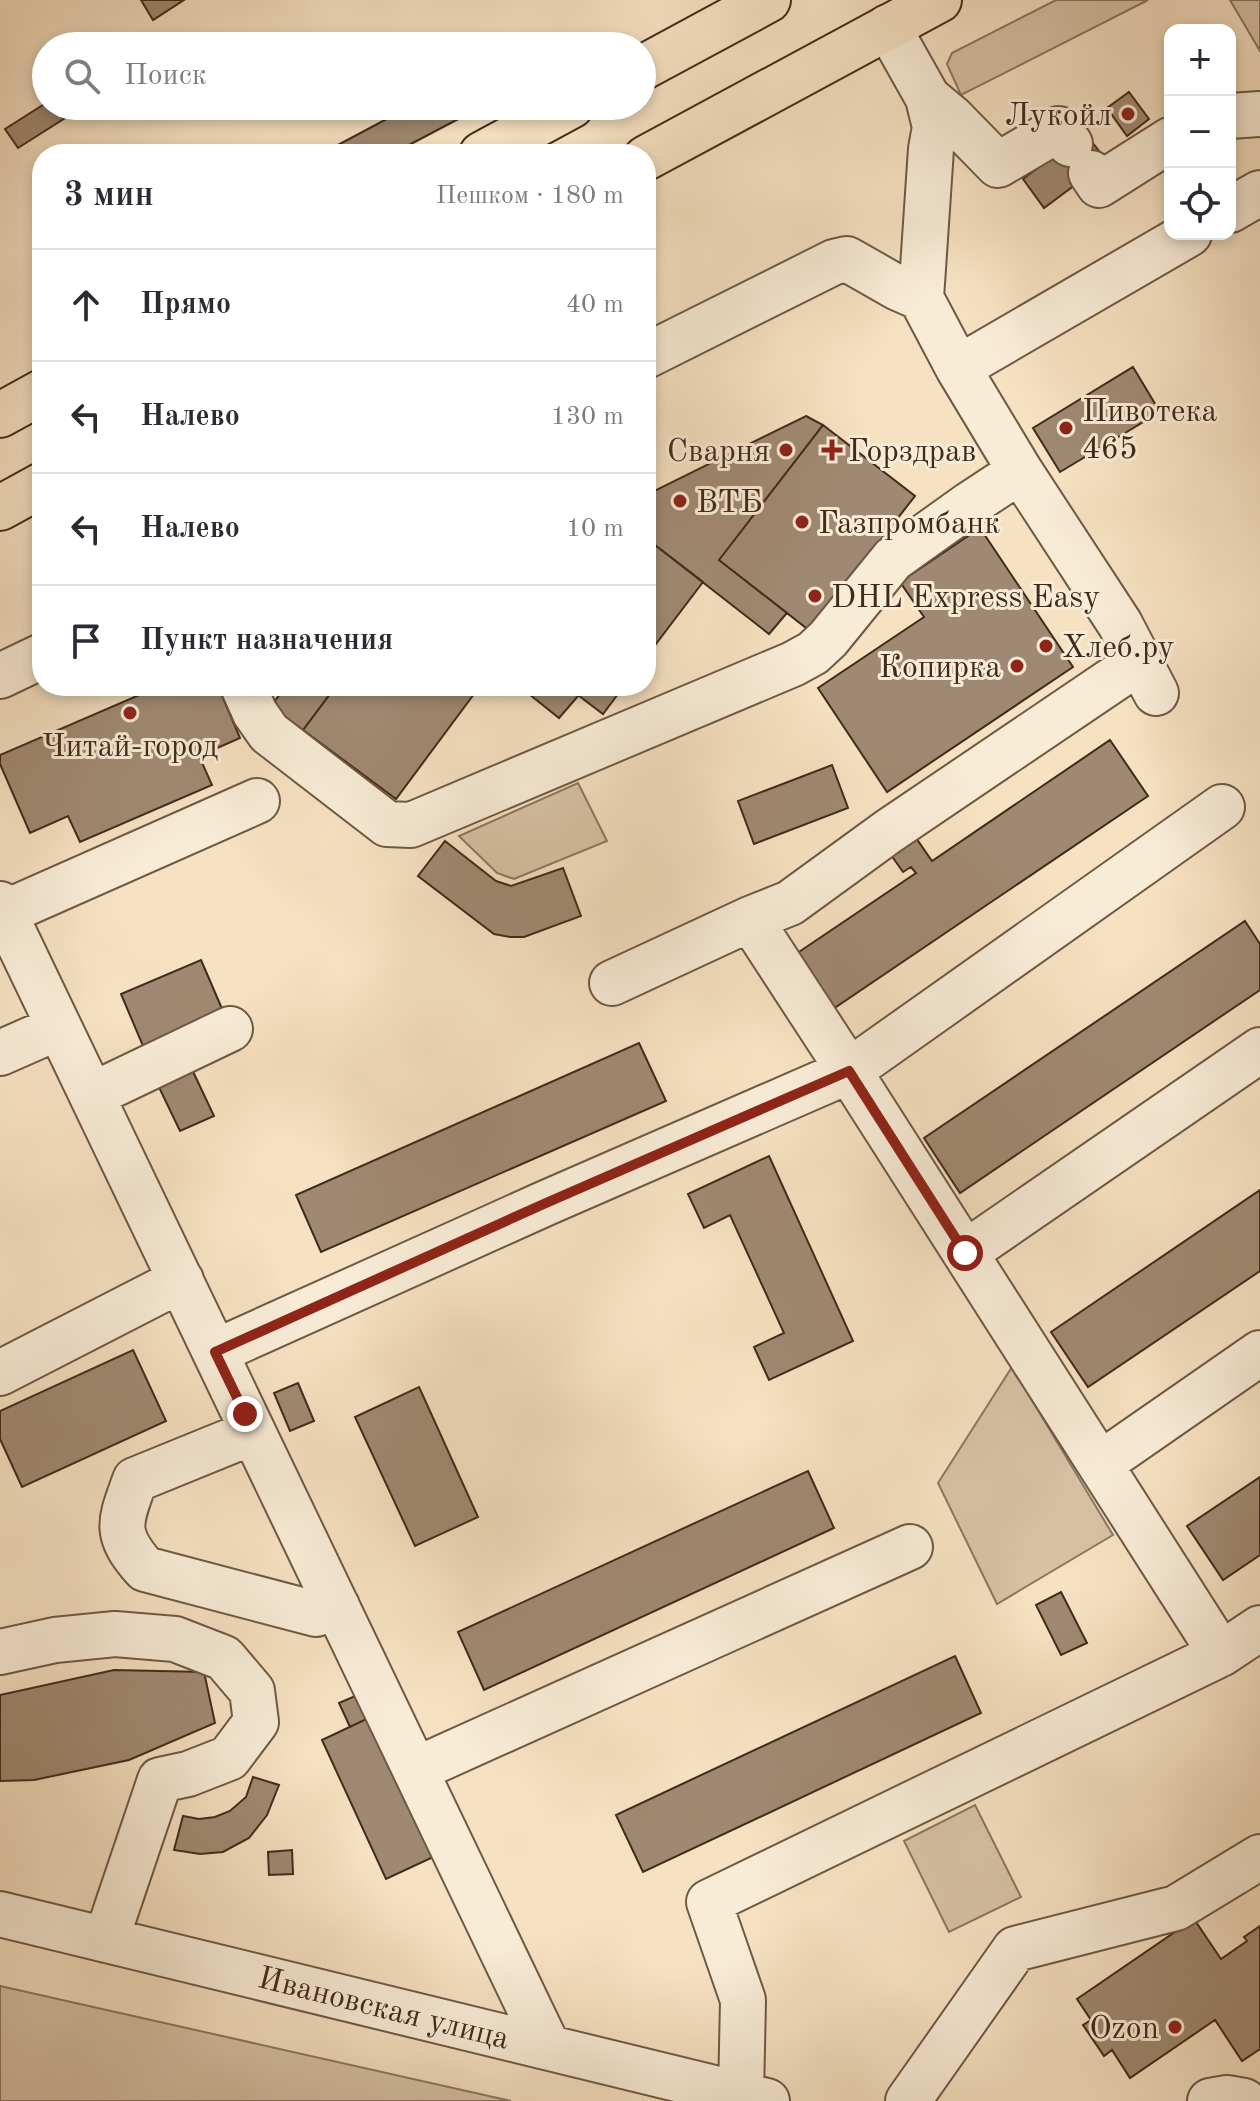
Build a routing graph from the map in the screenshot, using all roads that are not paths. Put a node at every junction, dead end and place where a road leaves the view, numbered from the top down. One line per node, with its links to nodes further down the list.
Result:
1 (768, 0): 4 (main road)
2 (939, 0): 3 (main road)
3 (888, 27): 5 (street); 11 (main road)
4 (656, 60)
5 (928, 98): 10 (street); 15 (street)
6 (1260, 114): 7 (street)
7 (1236, 116)
8 (545, 120): 9 (main road)
9 (501, 144)
10 (1164, 144)
11 (656, 153)
12 (1260, 193): 13 (street)
13 (1236, 207)
14 (1179, 240): 17 (street)
15 (921, 298): 16 (street); 17 (street)
16 (656, 351)
17 (958, 368): 20 (street)
18 (32, 397): 19 (main road)
19 (0, 415)
20 (1020, 471): 25 (street); 29 (street)
21 (32, 490): 22 (main road)
22 (0, 508)
23 (32, 661): 24 (street)
24 (0, 676)
25 (247, 696)
26 (257, 801): 28 (street)
27 (1222, 807): 35 (street)
28 (2, 908): 31 (street)
29 (750, 919): 30 (street); 35 (street)
30 (612, 983)
31 (59, 1027): 34 (street); 36 (street)
32 (230, 1029): 36 (street)
33 (1260, 1050): 37 (street)
34 (0, 1053)
35 (849, 1071): 37 (street); 39 (street)
36 (92, 1095): 38 (street)
37 (965, 1253): 43 (street)
38 (181, 1280): 39 (street); 41 (street)
39 (215, 1352): 42 (street)
40 (1260, 1353): 43 (street)
41 (0, 1373)
42 (253, 1432): 45 (street); 45 (street)
43 (1100, 1464): 48 (street)
44 (910, 1547): 49 (street)
45 (337, 1606): 49 (street)
46 (1260, 1628): 48 (street)
47 (0, 1652): 52 (street)
48 (1221, 1654): 54 (street)
49 (415, 1770): 53 (street)
50 (1260, 1857): 55 (street)
51 (0, 1914): 52 (street, Ивановская улица)
52 (106, 1940): 53 (street, Ивановская улица)
53 (548, 2047): 54 (street, Ивановская улица)
54 (754, 2098)
55 (908, 2101)
56 (1210, 2101): 57 (street)
57 (1244, 2101)

